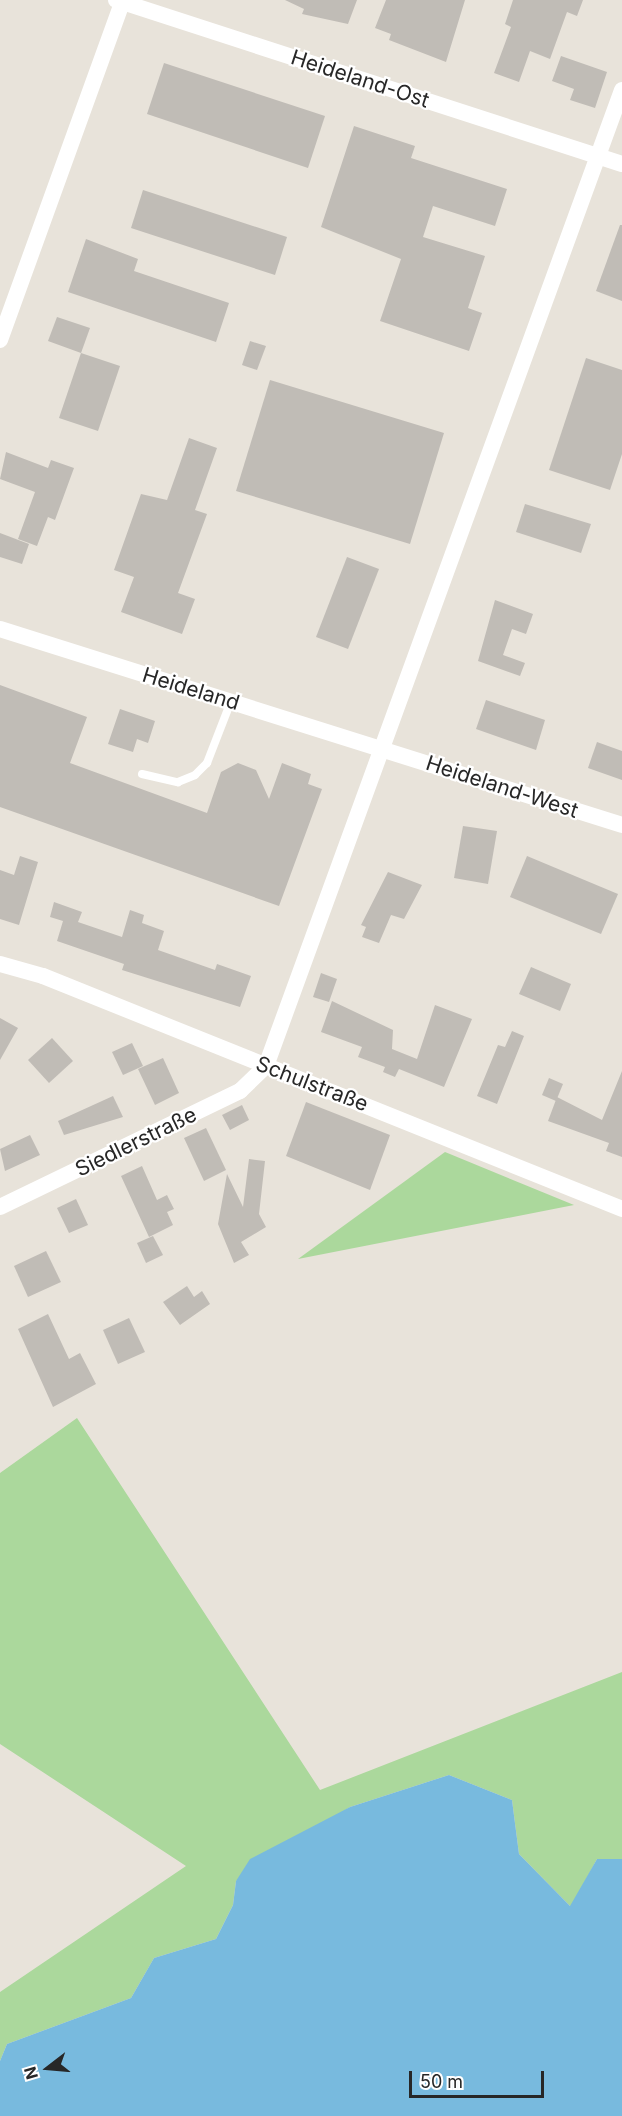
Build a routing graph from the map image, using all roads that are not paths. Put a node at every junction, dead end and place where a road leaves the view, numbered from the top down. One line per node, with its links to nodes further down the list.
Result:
1 (121, 1): 3 (street, Heideland-Ost); 5 (street, Heideland-Ost)
2 (622, 90): 3 (street)
3 (597, 156): 4 (street, Heideland-Ost); 8 (street)
4 (622, 164)
5 (0, 340)
6 (0, 629): 7 (street, Heideland)
7 (231, 701): 8 (street, Heideland); 9 (lane)
8 (383, 749): 10 (street, Heideland-West); 12 (street)
9 (142, 774)
10 (622, 825)
11 (0, 964): 12 (street, Schulstraße)
12 (266, 1066): 13 (street, Siedlerstraße); 14 (street, Schulstraße)
13 (0, 1207)
14 (622, 1209)

